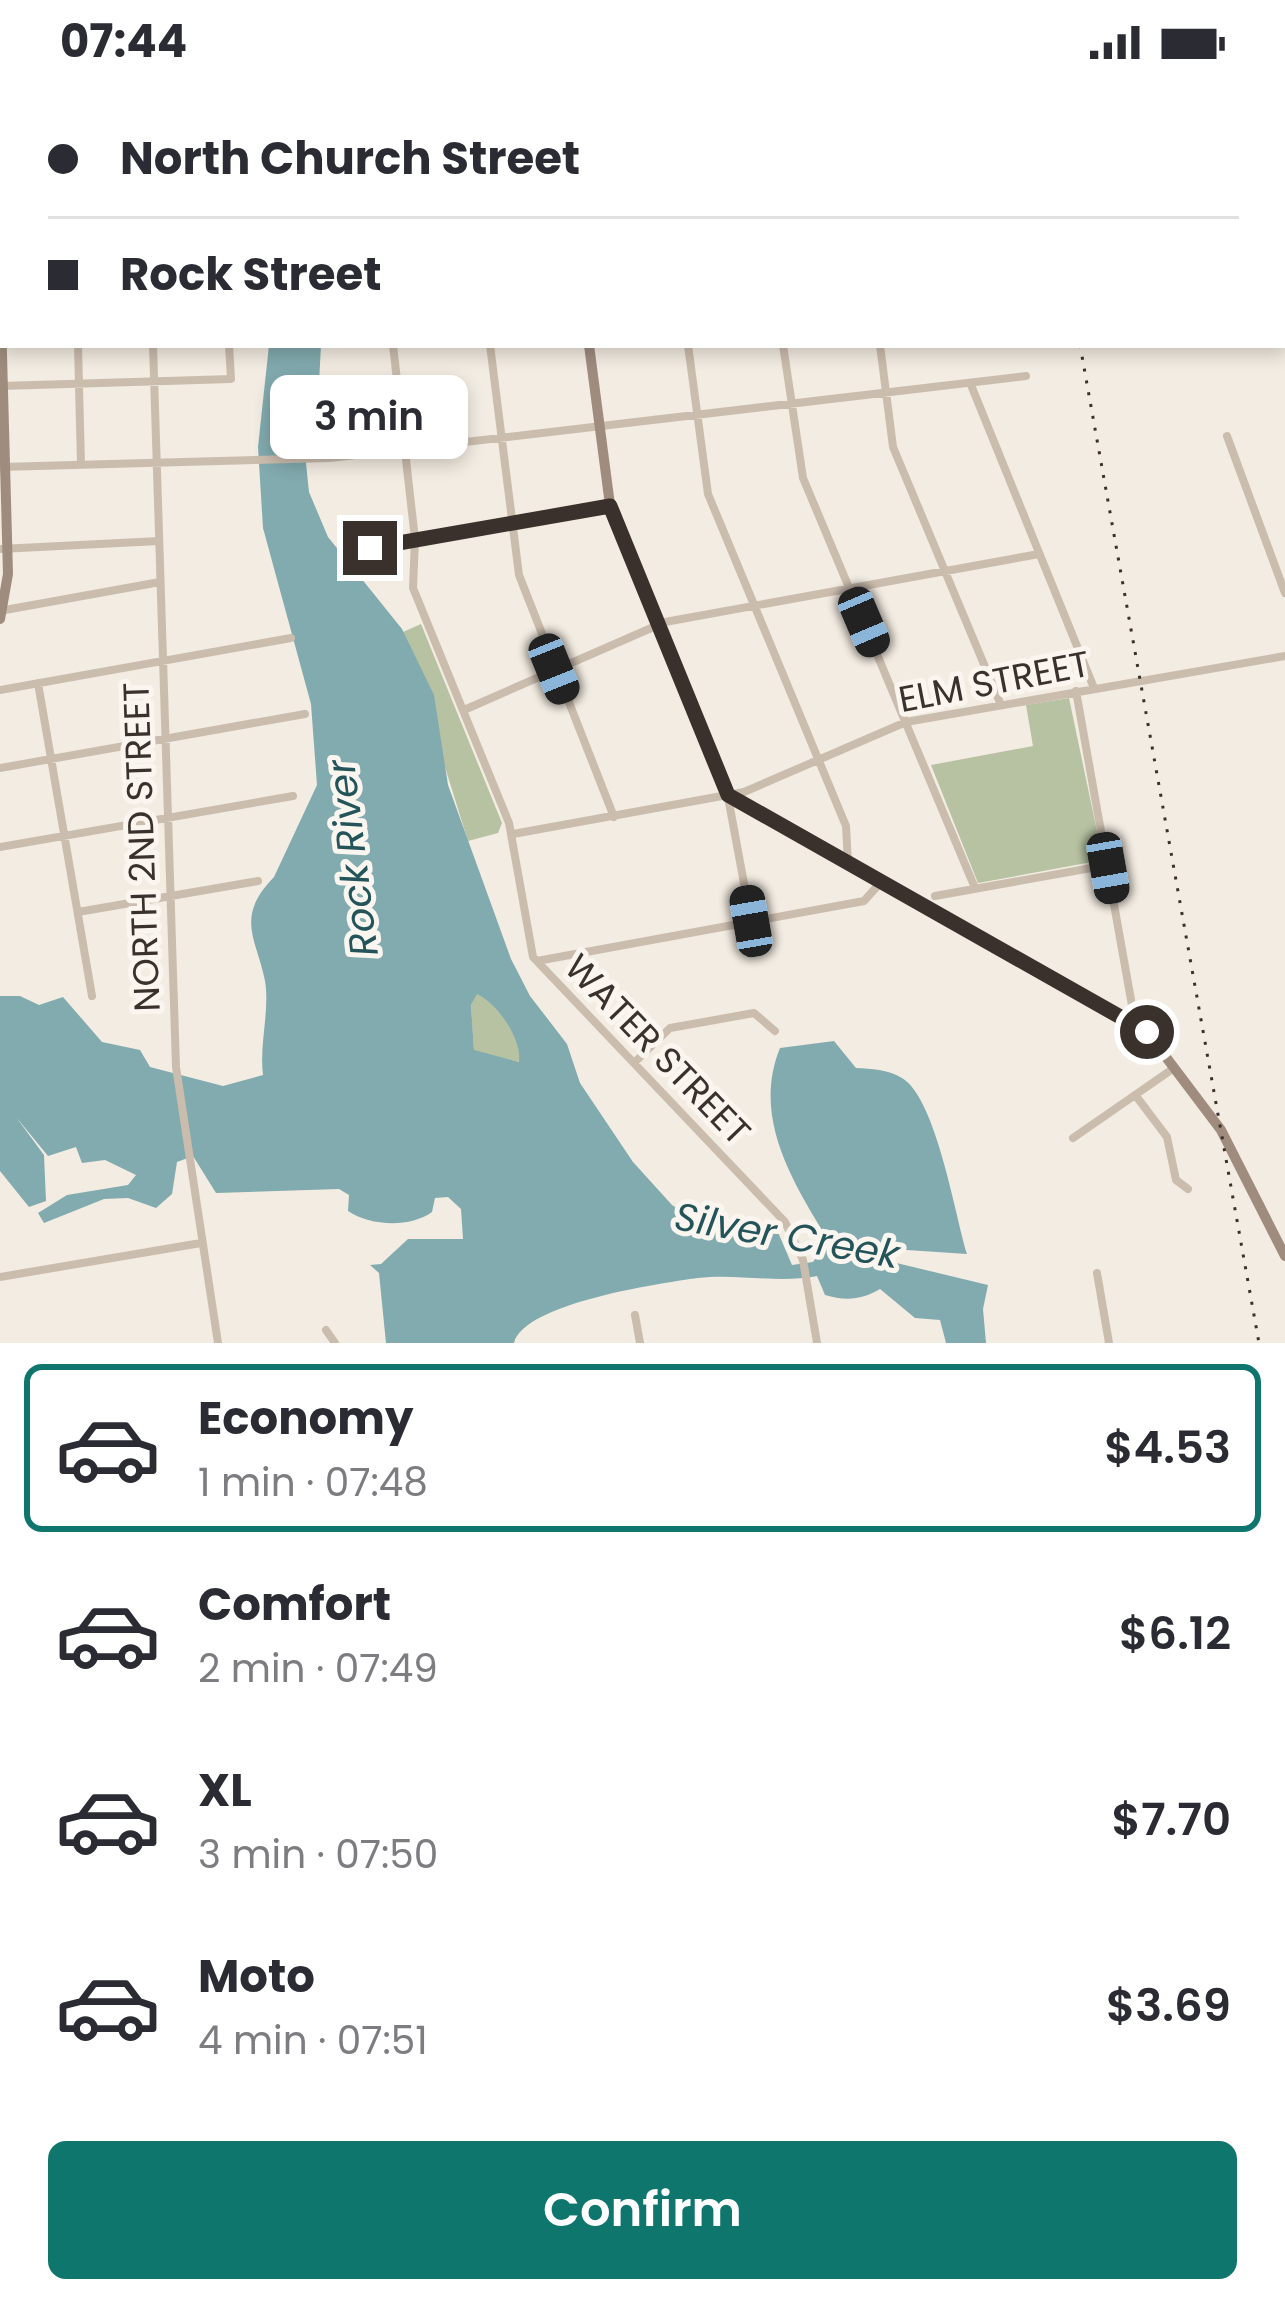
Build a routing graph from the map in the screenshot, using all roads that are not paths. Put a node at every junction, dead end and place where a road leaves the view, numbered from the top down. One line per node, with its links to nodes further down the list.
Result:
1 (2, 348): 15 (main road)
2 (78, 348): 13 (street)
3 (153, 348): 12 (street, NORTH 2ND STREET)
4 (230, 348): 12 (street)
5 (393, 348): 22 (street, WATER STREET)
6 (490, 348): 21 (street)
7 (589, 348): 19 (main road)
8 (688, 348): 18 (street)
9 (783, 348): 17 (street)
10 (880, 348): 16 (street)
11 (1026, 376): 14 (street)
12 (155, 381): 13 (street); 23 (street, NORTH 2ND STREET)
13 (80, 384): 15 (street); 24 (street)
14 (971, 385): 16 (street); 32 (street)
15 (2, 386): 25 (main road)
16 (885, 394): 17 (street); 33 (street)
17 (788, 405): 18 (street); 35 (street)
18 (696, 418): 19 (street); 37 (street)
19 (599, 430): 21 (street); 26 (main road)
20 (1227, 436): 36 (street)
21 (501, 439): 22 (street); 27 (street)
22 (405, 450): 23 (street); 28 (street, WATER STREET)
23 (158, 462): 24 (street); 29 (street, NORTH 2ND STREET)
24 (81, 464): 25 (street)
25 (2, 467): 31 (main road)
26 (610, 506): 27 (street); 39 (main road)
27 (510, 522): 28 (street); 43 (street)
28 (416, 539): 30 (street); 49 (street, WATER STREET)
29 (159, 542): 31 (street); 34 (street, NORTH 2ND STREET)
30 (370, 548)
31 (4, 549): 38 (main road)
32 (1040, 554): 33 (street); 45 (street)
33 (946, 571): 35 (street); 48 (street)
34 (160, 582): 38 (street); 42 (street, NORTH 2ND STREET)
35 (850, 588): 37 (street); 51 (street)
36 (1285, 593)
37 (754, 606): 39 (street); 53 (street)
38 (2, 613)
39 (658, 625): 43 (street); 56 (main road)
40 (291, 638): 42 (street)
41 (1285, 656): 45 (street, ELM STREET)
42 (162, 661): 44 (street); 52 (street, NORTH 2ND STREET)
43 (554, 669): 49 (street); 58 (street)
44 (38, 683): 46 (street); 54 (street)
45 (1094, 688): 47 (street, ELM STREET)
46 (0, 690)
47 (1076, 692): 48 (street, ELM STREET); 64 (street)
48 (1001, 706): 51 (street, ELM STREET)
49 (464, 710): 60 (street, WATER STREET)
50 (305, 714): 52 (street)
51 (906, 722): 53 (street, ELM STREET); 67 (street)
52 (164, 739): 54 (street); 59 (street, NORTH 2ND STREET)
53 (817, 759): 56 (street, ELM STREET); 63 (street)
54 (51, 760): 55 (street); 61 (street)
55 (0, 768)
56 (728, 795): 58 (street, ELM STREET); 63 (main road); 71 (street)
57 (292, 796): 59 (street)
58 (614, 817): 60 (street, ELM STREET)
59 (167, 818): 61 (street); 68 (street, NORTH 2ND STREET)
60 (512, 835): 72 (street, WATER STREET)
61 (64, 836): 62 (street); 70 (street)
62 (0, 847)
63 (848, 863): 66 (main road)
64 (1108, 865): 67 (street); 74 (street)
65 (258, 881): 68 (street)
66 (881, 882): 71 (street); 74 (main road)
67 (975, 889): 69 (street)
68 (170, 896): 70 (street); 81 (street, NORTH 2ND STREET)
69 (935, 896)
70 (78, 912): 73 (street)
71 (751, 921): 72 (street)
72 (536, 962): 76 (street, WATER STREET)
73 (92, 996)
74 (1130, 1021): 77 (main road)
75 (775, 1031): 76 (street)
76 (634, 1064): 90 (street, WATER STREET)
77 (1175, 1067): 78 (street); 82 (main road)
78 (1136, 1096): 79 (street); 80 (street)
79 (1073, 1138)
80 (1188, 1190)
81 (201, 1243): 84 (street); 87 (street, NORTH 2ND STREET)
82 (1285, 1256)
83 (1097, 1273): 91 (street)
84 (0, 1277)
85 (635, 1315): 89 (street)
86 (326, 1330): 88 (street)
87 (218, 1343)
88 (335, 1343)
89 (640, 1343)
90 (817, 1343)
91 (1109, 1343)

